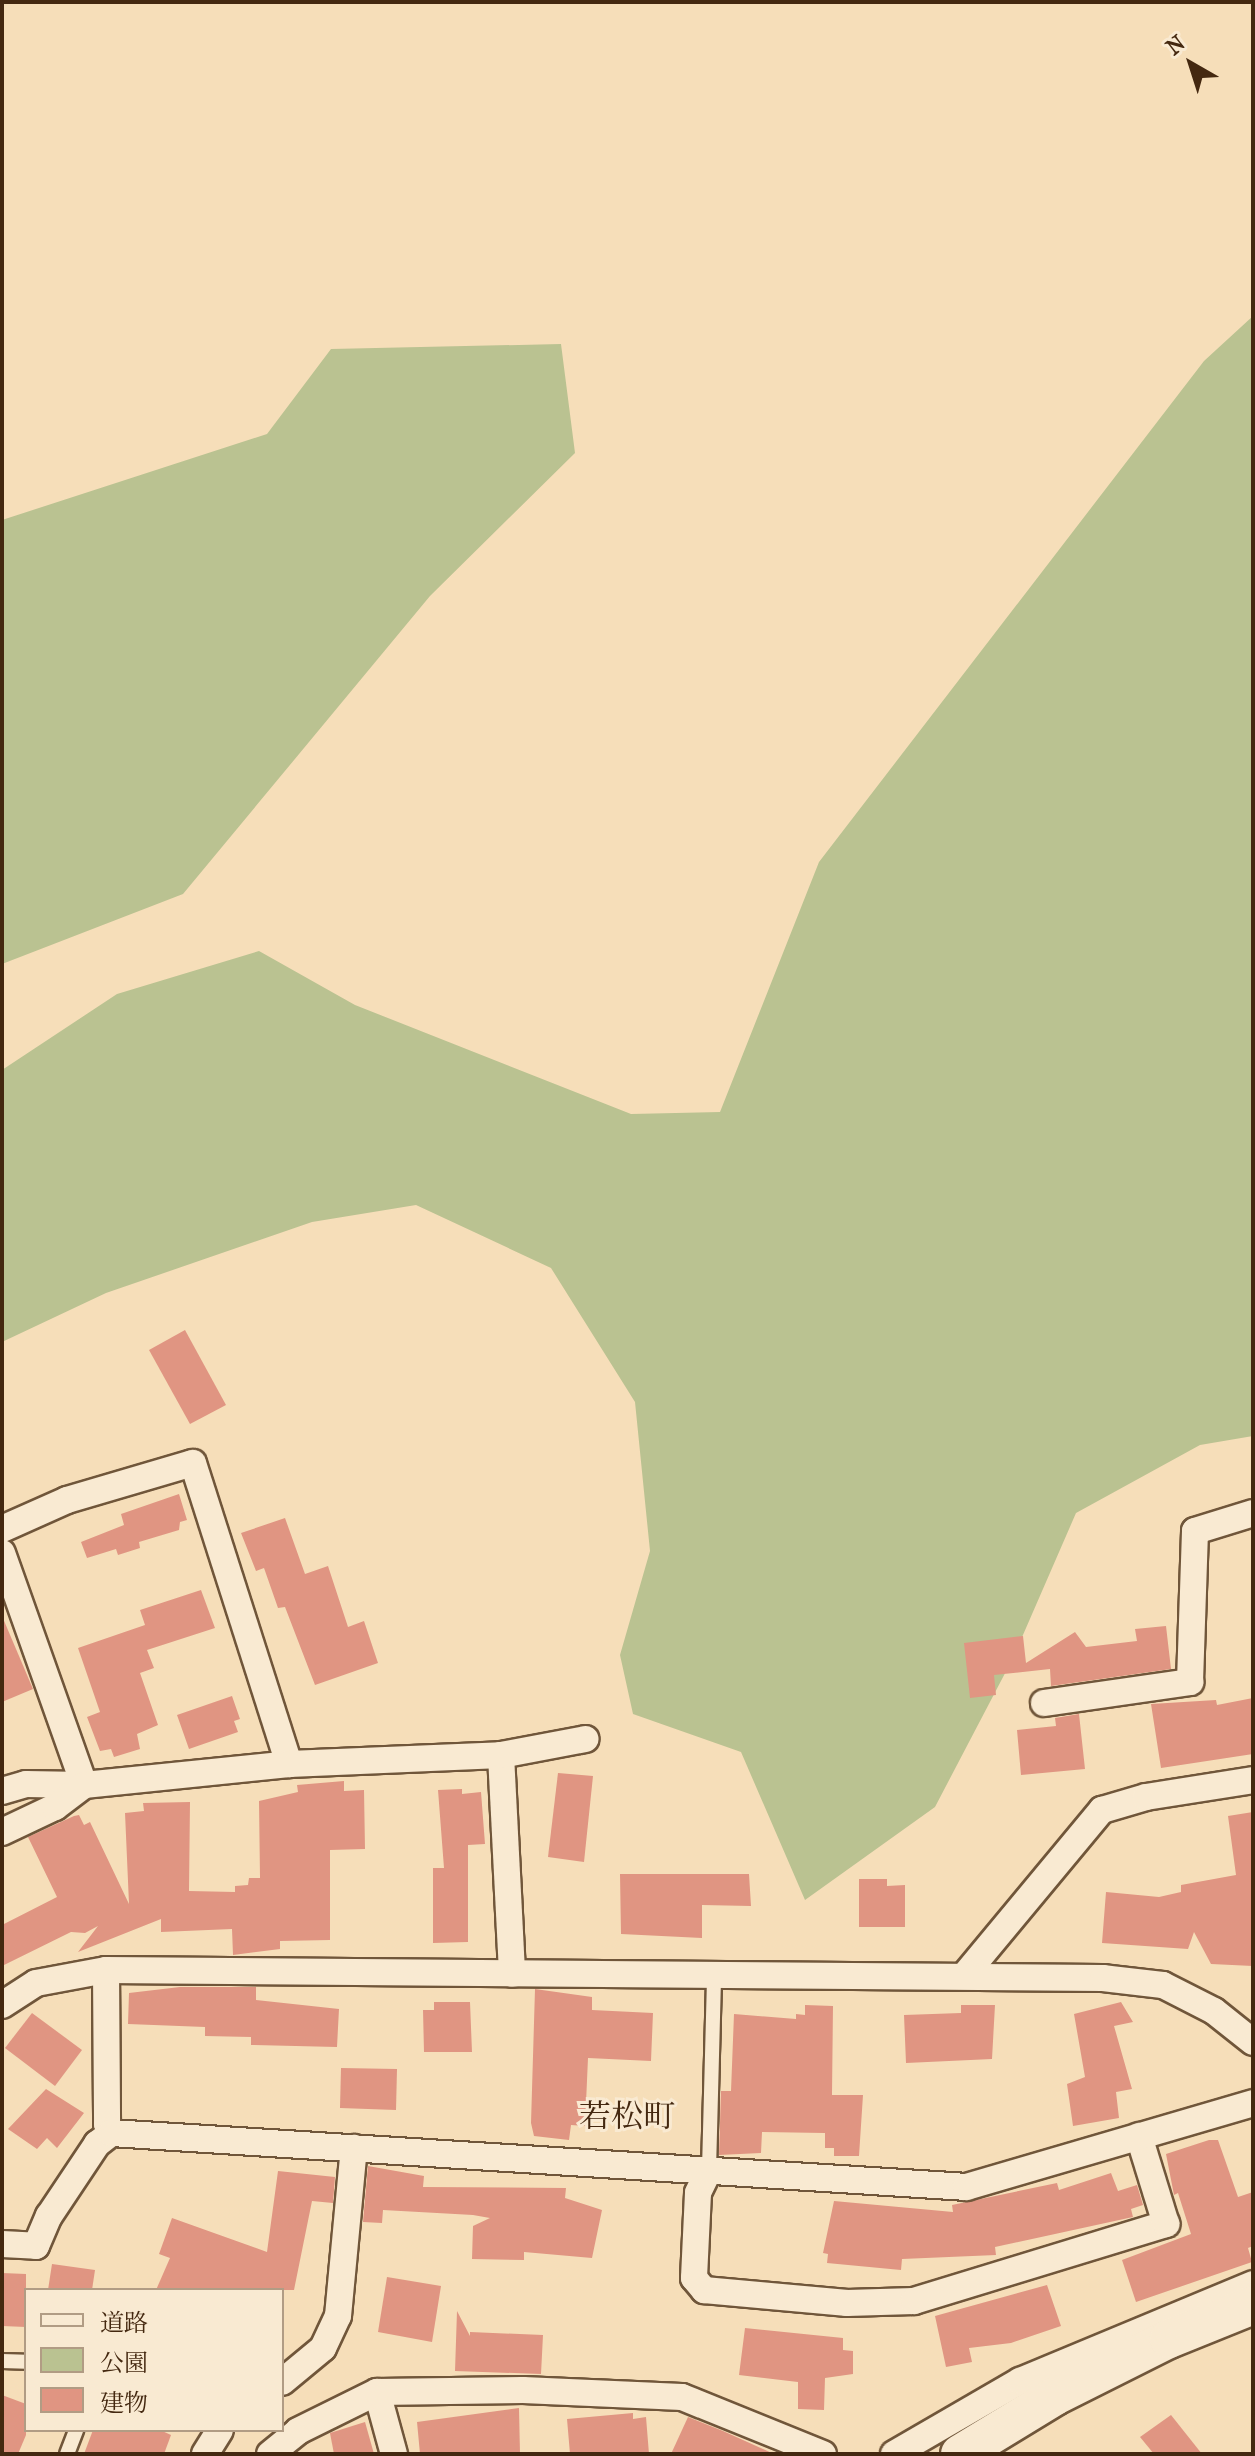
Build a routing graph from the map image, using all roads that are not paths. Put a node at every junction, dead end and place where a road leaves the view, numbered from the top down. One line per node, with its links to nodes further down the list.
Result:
1 (1253, 1513): 4 (street)
2 (2, 1529): 7 (street)
3 (2, 1553): 9 (street)
4 (1044, 1703)
5 (586, 1739): 6 (street)
6 (501, 1755): 7 (street); 13 (street)
7 (289, 1764): 9 (street)
8 (1253, 1780): 14 (street)
9 (84, 1785): 10 (street); 11 (street)
10 (2, 1791)
11 (2, 1832)
12 (106, 1970): 13 (street); 16 (street); 19 (street)
13 (512, 1974): 15 (street)
14 (964, 1976): 15 (street); 17 (street)
15 (714, 1977): 22 (lane)
16 (2, 2005)
17 (1253, 2042)
18 (1253, 2103): 20 (street)
19 (111, 2133): 21 (street); 23 (street)
20 (1139, 2136): 22 (street); 22 (street)
21 (354, 2148): 22 (street); 28 (street)
22 (709, 2170)
23 (2, 2244)
24 (1253, 2284): 37 (street)
25 (1253, 2305): 38 (street)
26 (2, 2361): 27 (lane)
27 (24, 2362)
28 (284, 2380)
29 (377, 2392): 34 (street); 35 (street); 36 (street)
30 (75, 2432): 32 (lane)
31 (219, 2432): 33 (street)
32 (67, 2454)
33 (205, 2454)
34 (270, 2454)
35 (394, 2454)
36 (823, 2454)
37 (894, 2454)
38 (960, 2454)

